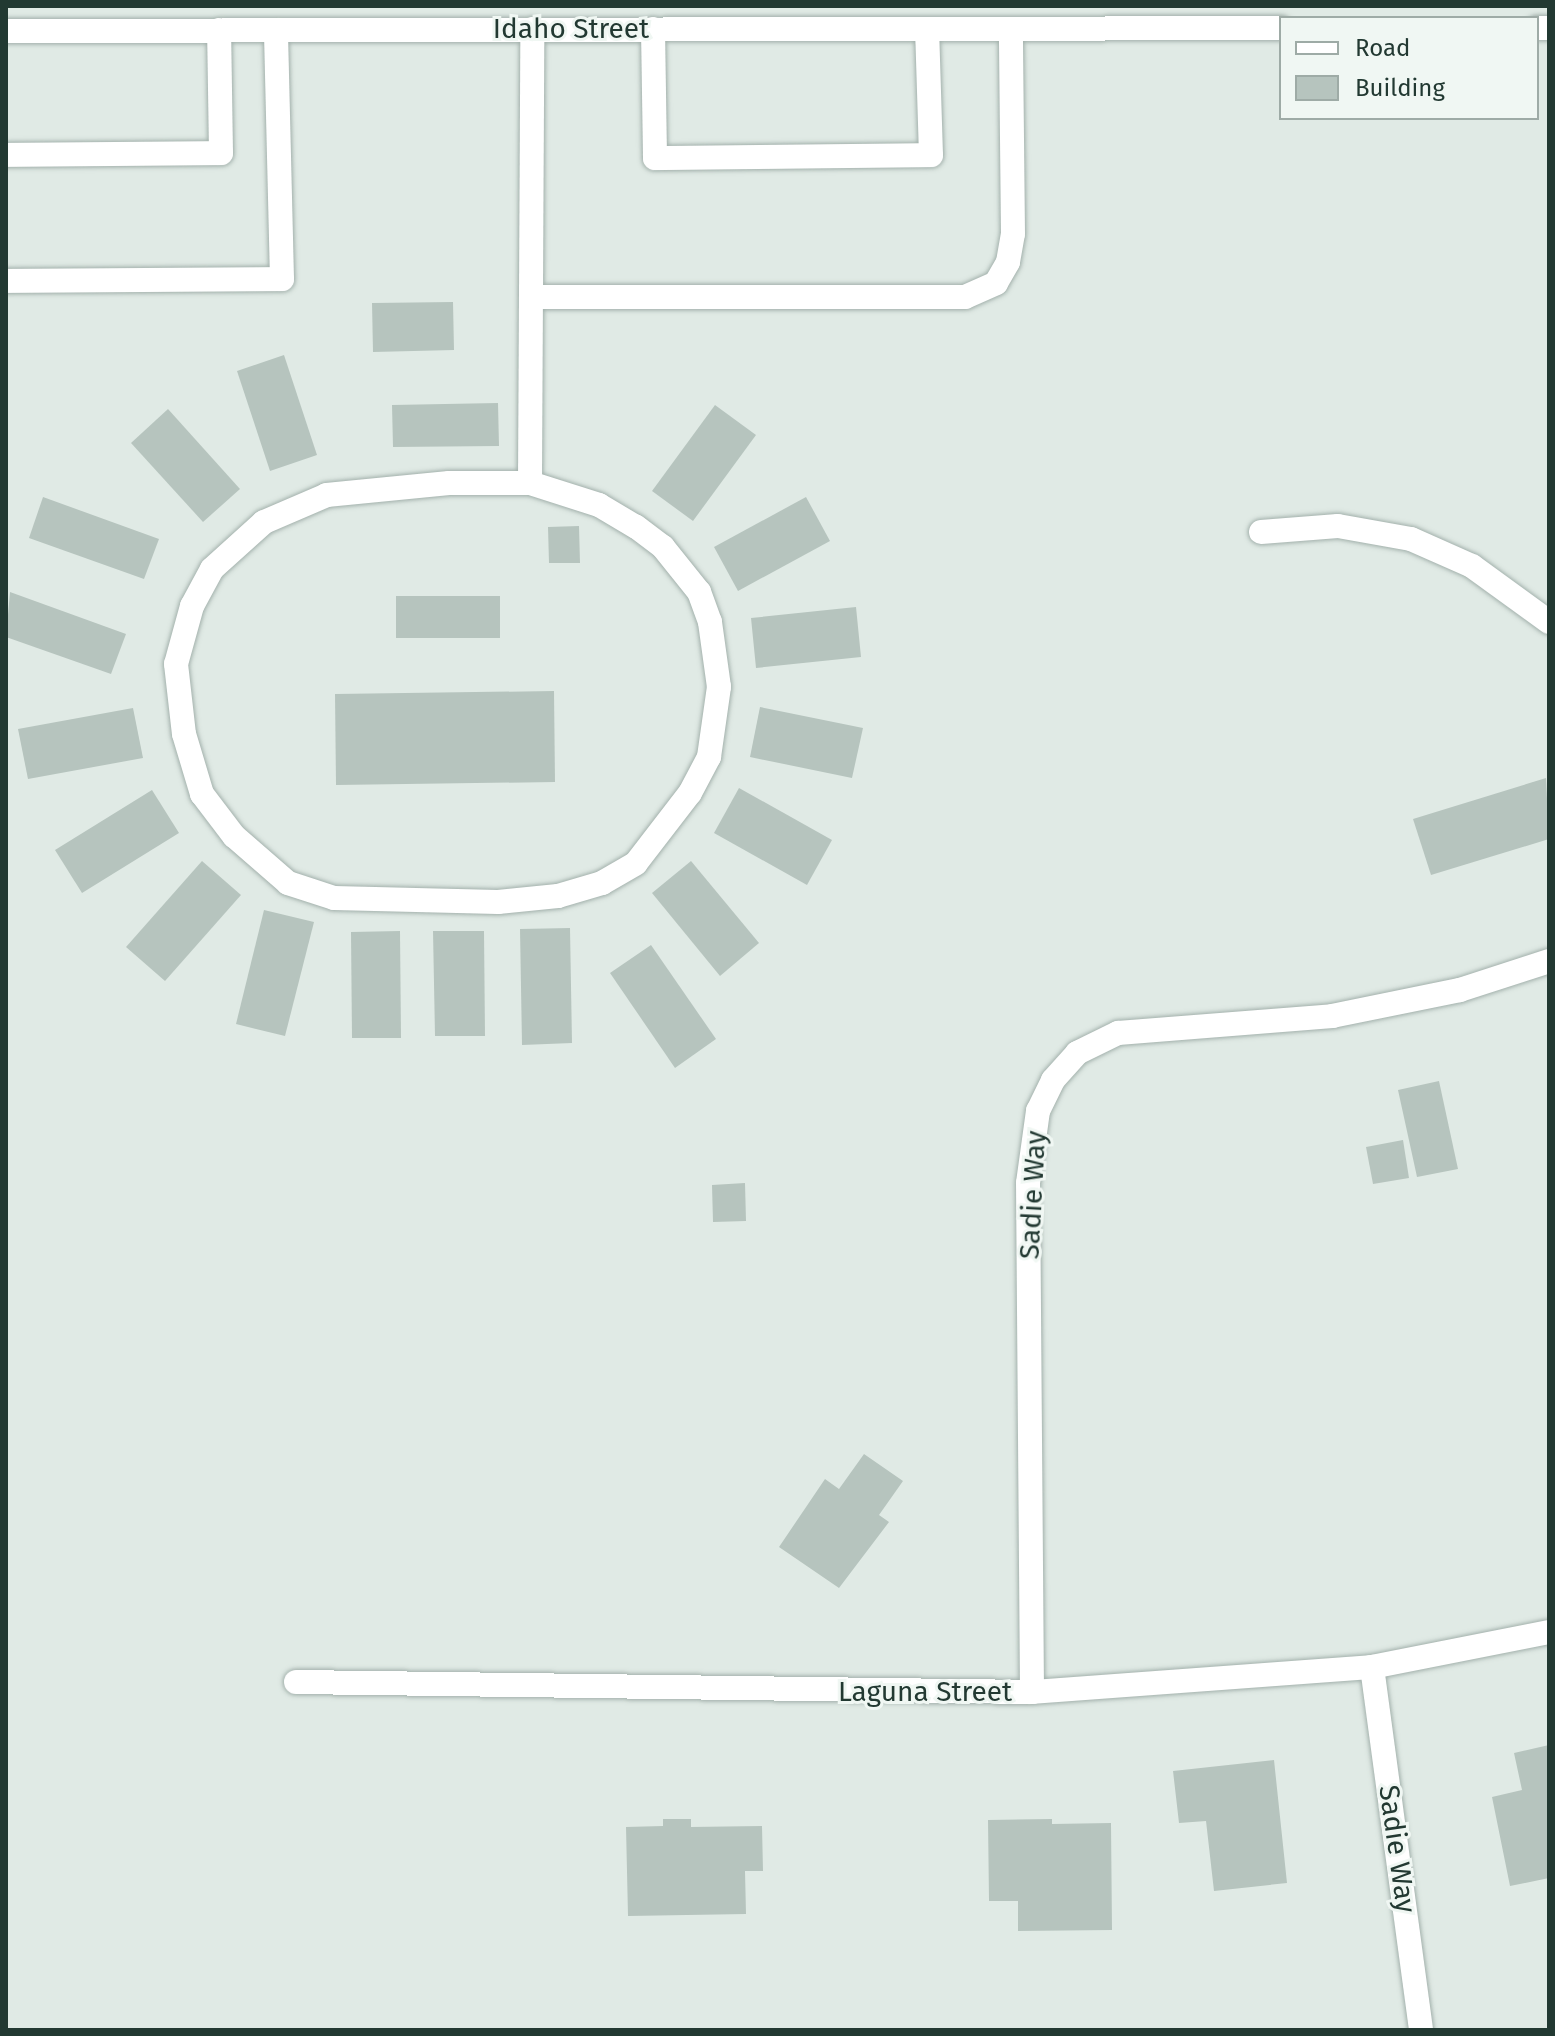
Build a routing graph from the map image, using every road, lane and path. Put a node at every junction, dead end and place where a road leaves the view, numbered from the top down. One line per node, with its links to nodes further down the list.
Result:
1 (1279, 28): 5 (street, Idaho Street)
2 (532, 29): 3 (street, Idaho Street); 7 (street, Idaho Street); 11 (street)
3 (653, 29): 4 (street, Idaho Street); 4 (street)
4 (927, 29): 5 (street, Idaho Street)
5 (1011, 29): 11 (street)
6 (219, 30): 7 (street, Idaho Street); 8 (street, Idaho Street); 9 (street)
7 (276, 30): 10 (street)
8 (6, 31)
9 (6, 155)
10 (6, 281)
11 (531, 297): 12 (street)
12 (530, 483): 12 (street)
13 (1261, 532): 14 (street)
14 (1549, 622)
15 (1549, 961): 19 (street, Sadie Way)
16 (1549, 1632): 17 (street, Laguna Street)
17 (1372, 1667): 19 (street, Laguna Street); 20 (street, Sadie Way)
18 (296, 1682): 19 (street, Laguna Street)
19 (1032, 1692)
20 (1421, 2030)

